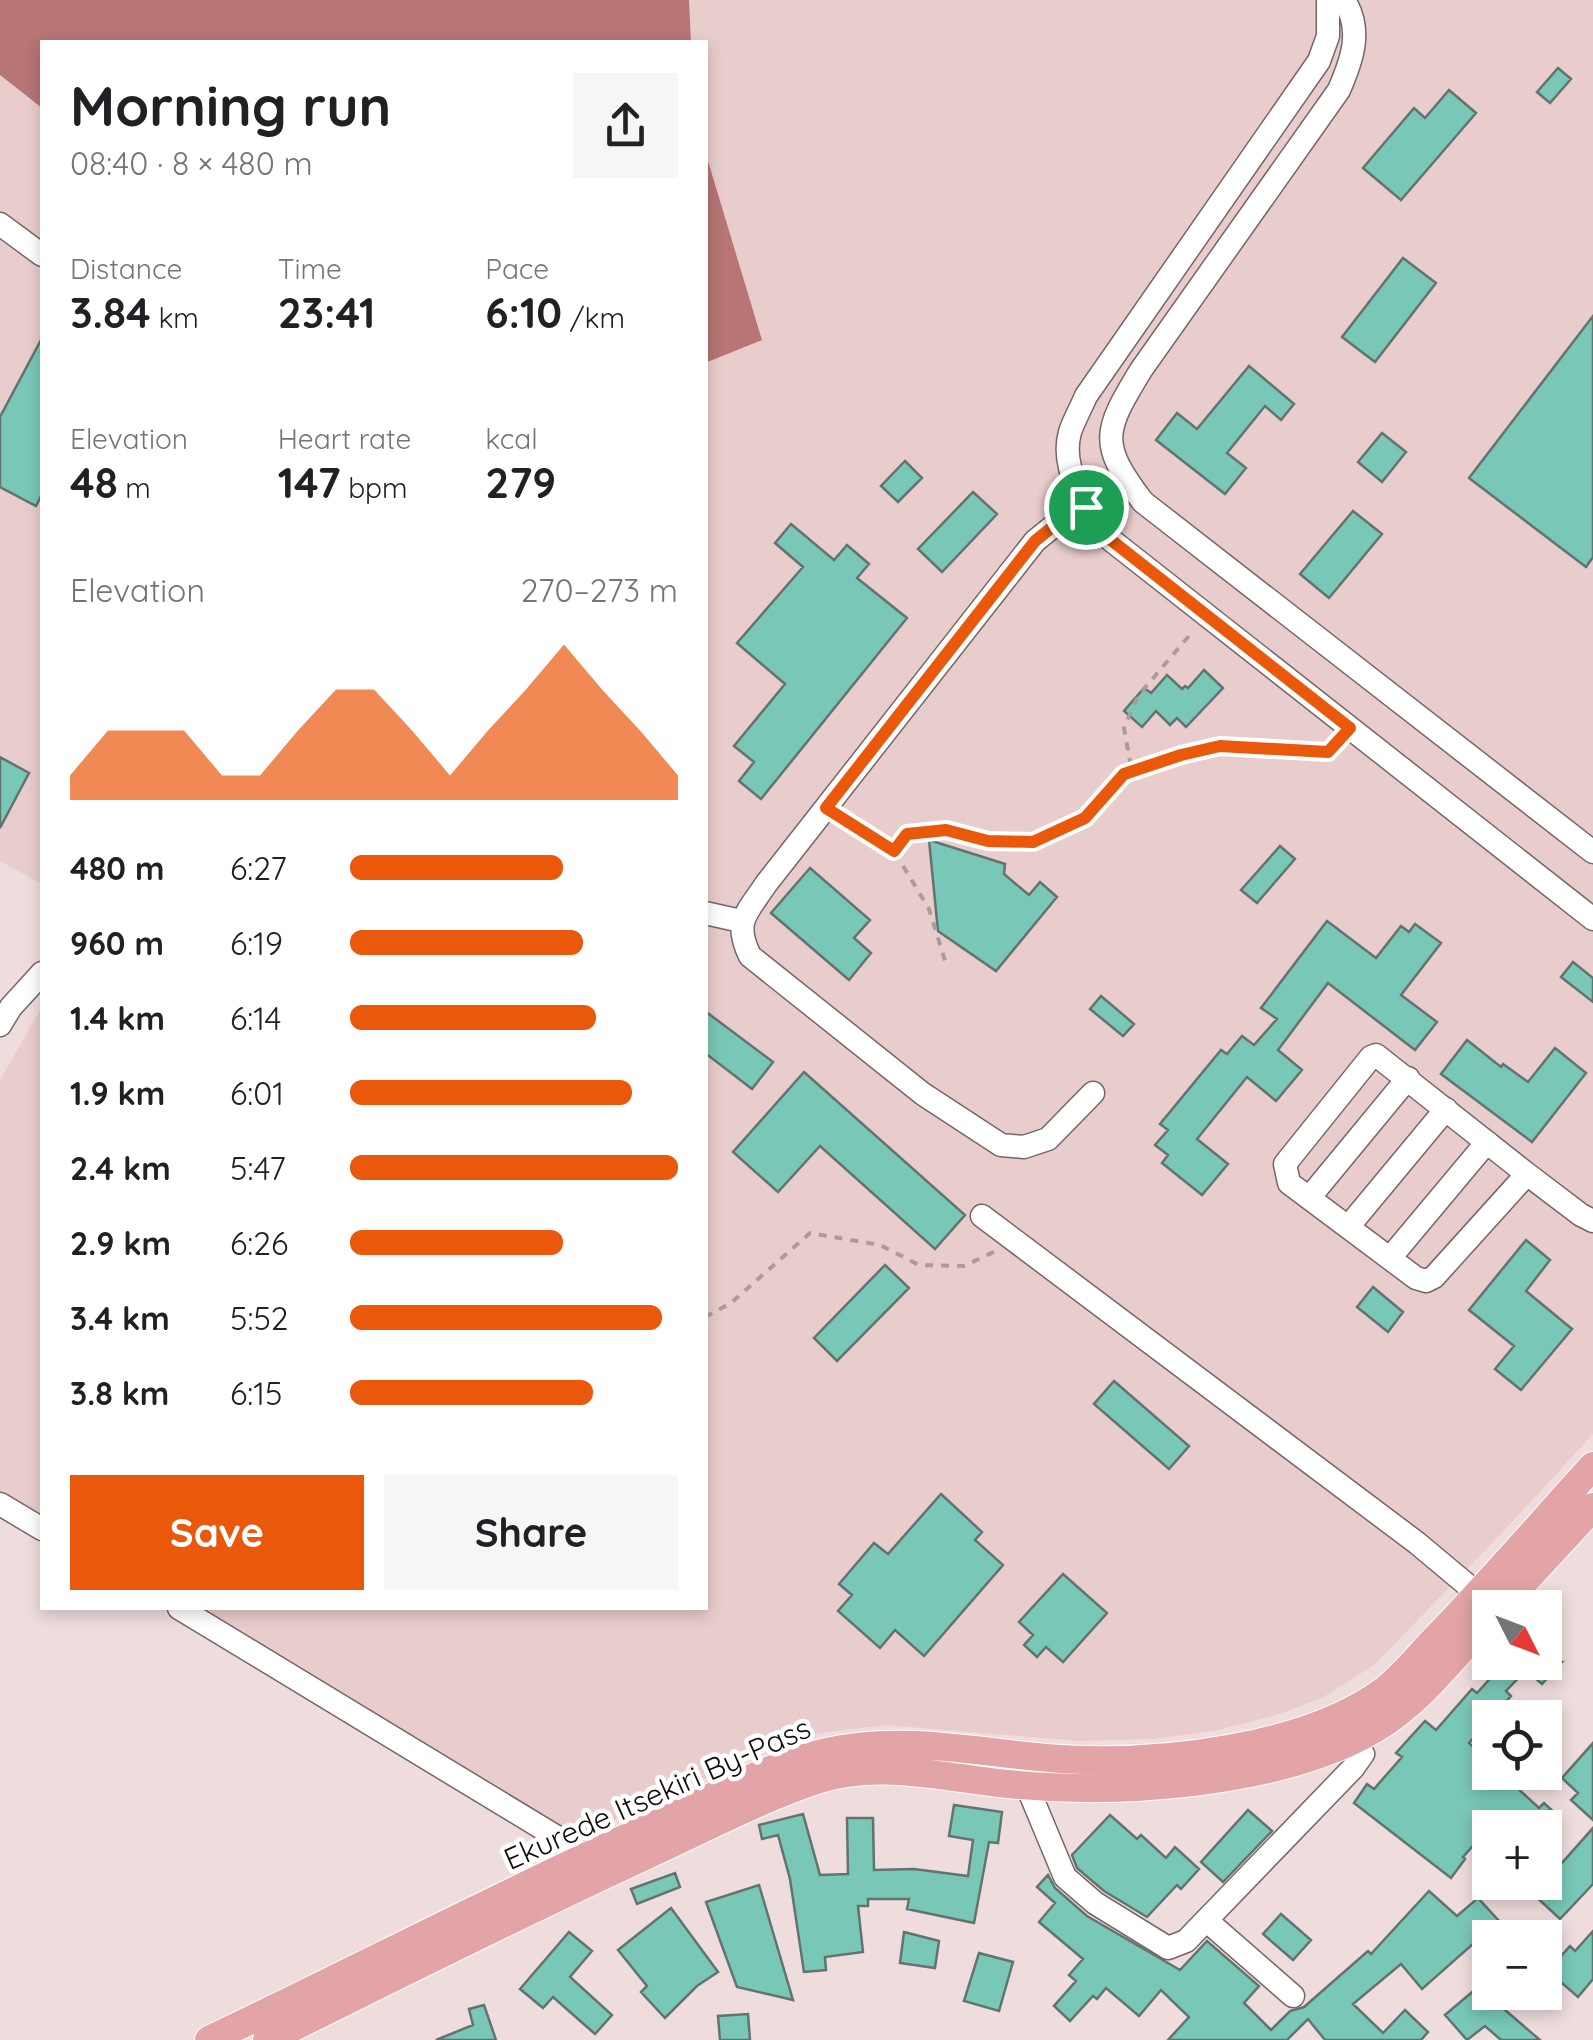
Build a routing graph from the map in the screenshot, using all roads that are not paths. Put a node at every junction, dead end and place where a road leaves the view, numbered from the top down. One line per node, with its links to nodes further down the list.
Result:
1 (1328, 0): 6 (street)
2 (1344, 0): 5 (street)
3 (0, 224): 4 (street)
4 (40, 254)
5 (1129, 484): 6 (street); 7 (street)
6 (1086, 507): 9 (street); 10 (street)
7 (1593, 852)
8 (708, 914): 10 (street)
9 (1593, 919)
10 (741, 922): 14 (street)
11 (40, 976): 12 (street)
12 (0, 1026)
13 (1408, 1078): 15 (street); 18 (street); 18 (street)
14 (1094, 1093)
15 (1446, 1109): 16 (street); 21 (street)
16 (1487, 1142): 17 (street); 22 (street)
17 (1527, 1174): 20 (street); 22 (street)
18 (1309, 1198): 21 (street)
19 (982, 1216): 29 (street)
20 (1593, 1221)
21 (1348, 1227): 22 (street)
22 (1390, 1258)
23 (1593, 1466): 27 (main road, Ekurede Itsekiri By-Pass)
24 (0, 1504): 26 (street)
25 (1593, 1506): 28 (main road, Ekurede Itsekiri By-Pass)
26 (40, 1528)
27 (1502, 1590)
28 (1507, 1590)
29 (1472, 1592)
30 (181, 1610): 35 (street)
31 (1472, 1621): 35 (main road, Ekurede Itsekiri By-Pass)
32 (1472, 1626): 33 (main road, Ekurede Itsekiri By-Pass)
33 (1354, 1740): 34 (main road, Ekurede Itsekiri By-Pass); 36 (street)
34 (1027, 1786): 36 (street); 39 (main road, Ekurede Itsekiri By-Pass)
35 (588, 1856): 38 (main road, Ekurede Itsekiri By-Pass)
36 (1206, 1920): 37 (street)
37 (1293, 1996)
38 (209, 2040)
39 (267, 2040)

